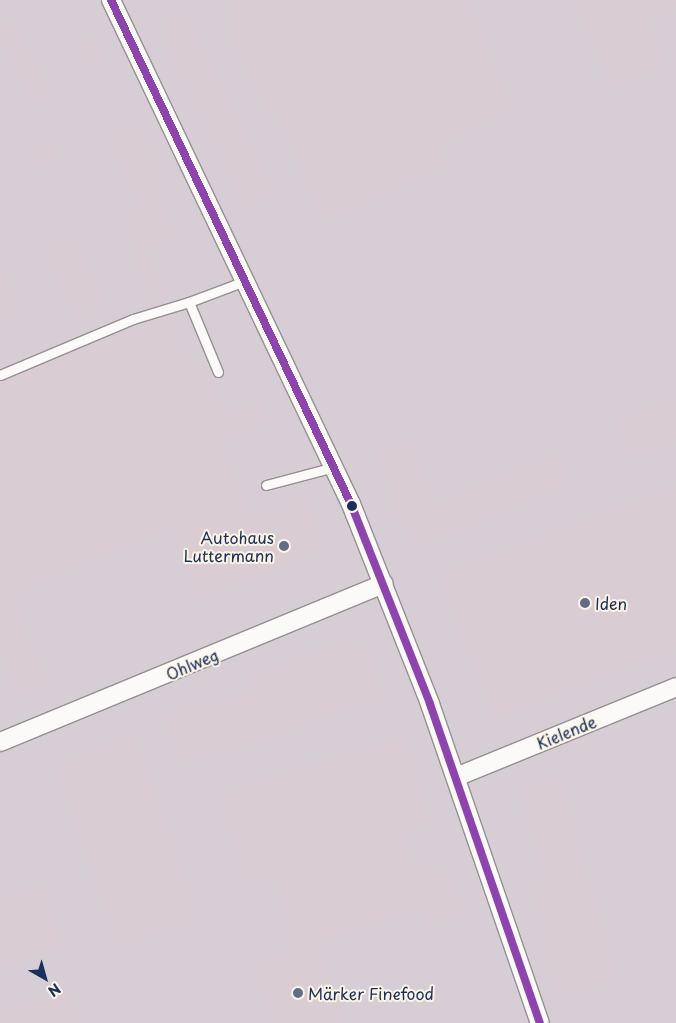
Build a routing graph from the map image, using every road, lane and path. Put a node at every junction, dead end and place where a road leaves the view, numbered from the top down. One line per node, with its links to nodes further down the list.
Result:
1 (111, 0): 2 (street)
2 (245, 280): 3 (lane); 6 (street)
3 (189, 302): 4 (lane); 5 (lane)
4 (218, 372)
5 (0, 375)
6 (334, 467): 7 (lane); 8 (street)
7 (266, 485)
8 (384, 584): 10 (street, Ohlweg); 11 (street)
9 (676, 687): 11 (street, Kielende)
10 (0, 742)
11 (456, 776): 12 (street)
12 (540, 1023)

